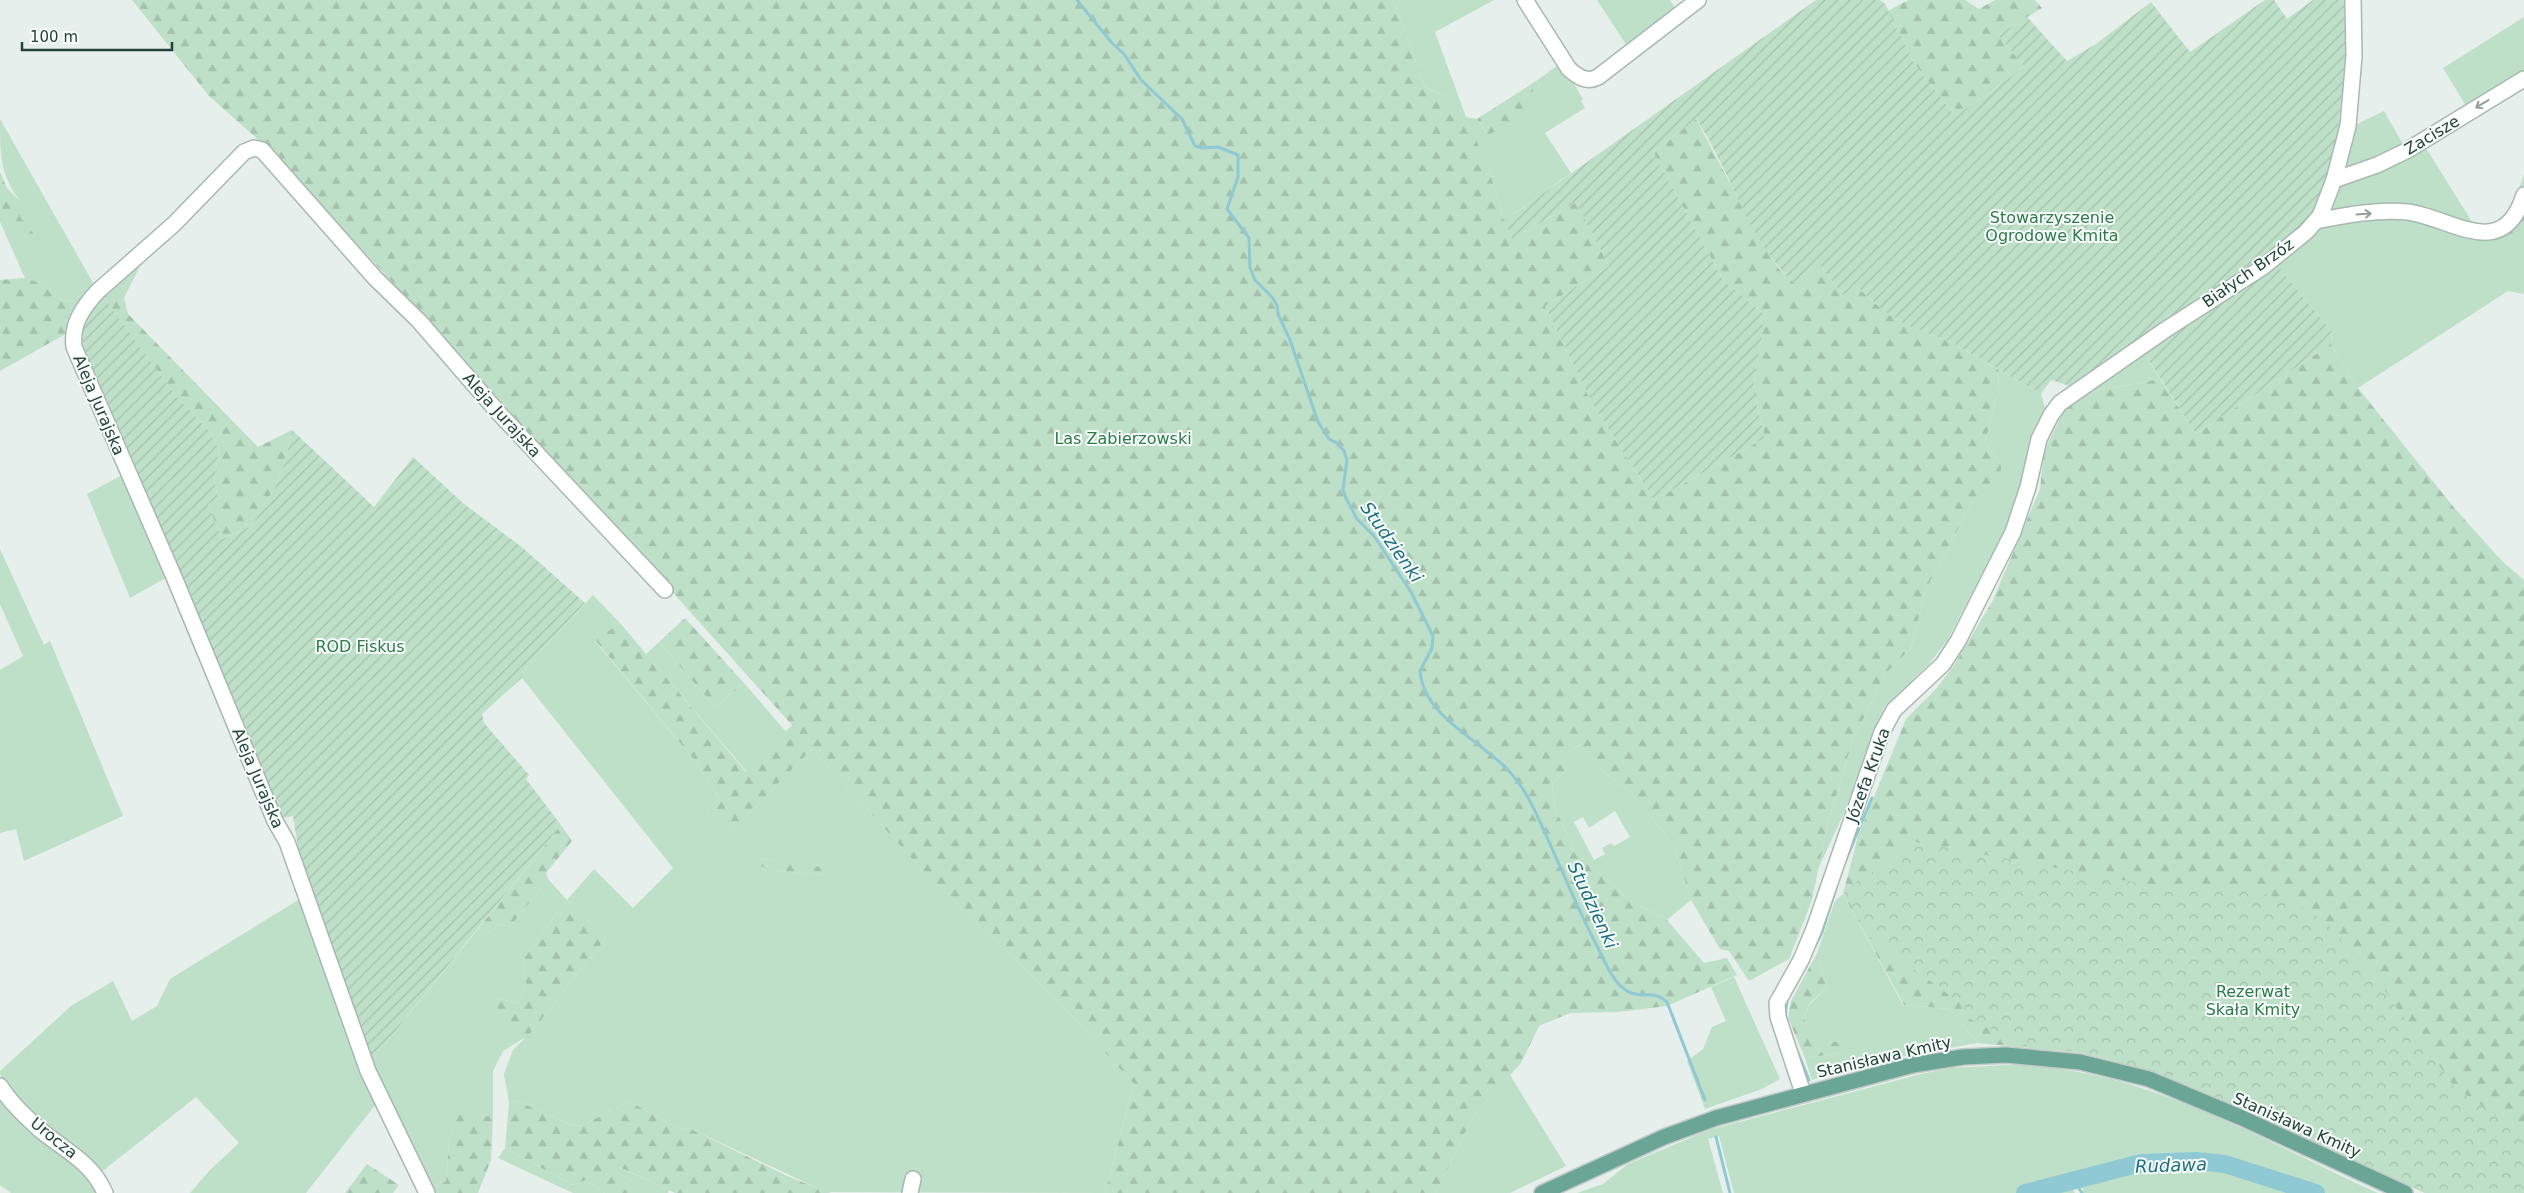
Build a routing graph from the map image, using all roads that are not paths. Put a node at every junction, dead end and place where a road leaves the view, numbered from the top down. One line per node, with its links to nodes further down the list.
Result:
1 (1526, 0): 2 (street)
2 (1698, 0)
3 (2353, 0): 5 (street, Białych Brzóz)
4 (2524, 79): 5 (street, Zacisze, one-way to 5)
5 (2334, 180): 7 (street, Białych Brzóz)
6 (2524, 196): 7 (street, one-way to 6)
7 (2316, 221): 8 (street, Białych Brzóz)
8 (2064, 400): 11 (street, Józefa Kruka)
9 (665, 590): 13 (street, Aleja Jurajska)
10 (0, 1086): 12 (street, Urocza)
11 (1803, 1093): 14 (main road, Stanisława Kmity); 15 (main road, Stanisława Kmity)
12 (105, 1193)
13 (427, 1193)
14 (1542, 1193)
15 (2405, 1193)

